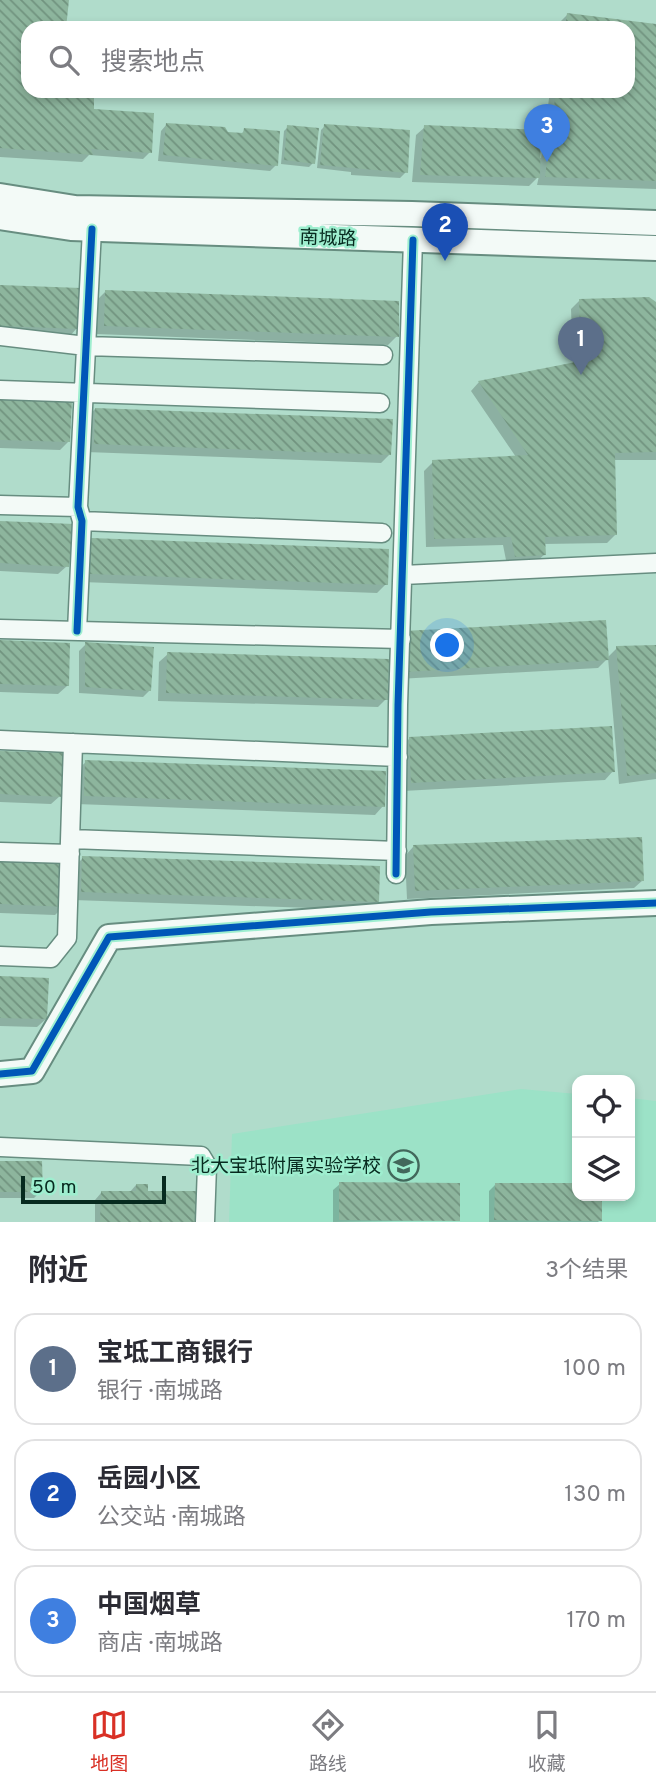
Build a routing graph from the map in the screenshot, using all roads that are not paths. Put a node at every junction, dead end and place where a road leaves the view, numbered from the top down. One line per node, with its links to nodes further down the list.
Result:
1 (0, 197): 3 (main road, 南城路)
2 (0, 217): 4 (main road, 南城路)
3 (656, 223)
4 (92, 229): 5 (main road, 南城路); 8 (street)
5 (413, 240): 6 (main road, 南城路); 17 (street)
6 (656, 248)
7 (0, 336): 8 (street)
8 (86, 346): 9 (street); 11 (street)
9 (383, 355)
10 (0, 390): 11 (street)
11 (85, 394): 12 (street); 14 (street)
12 (380, 403)
13 (0, 505): 14 (street)
14 (80, 514): 15 (street); 19 (street)
15 (382, 533)
16 (656, 563): 17 (street)
17 (403, 575): 20 (street)
18 (0, 629): 19 (street)
19 (76, 631): 20 (street)
20 (401, 639): 23 (street)
21 (0, 740): 22 (street)
22 (73, 743): 23 (street); 24 (street)
23 (398, 757): 25 (street)
24 (70, 847): 25 (street); 26 (street); 29 (street)
25 (397, 850): 27 (street)
26 (0, 852)
27 (396, 874)
28 (656, 903): 30 (main road)
29 (0, 957)
30 (0, 1074)
31 (0, 1147): 32 (street)
32 (205, 1222)

